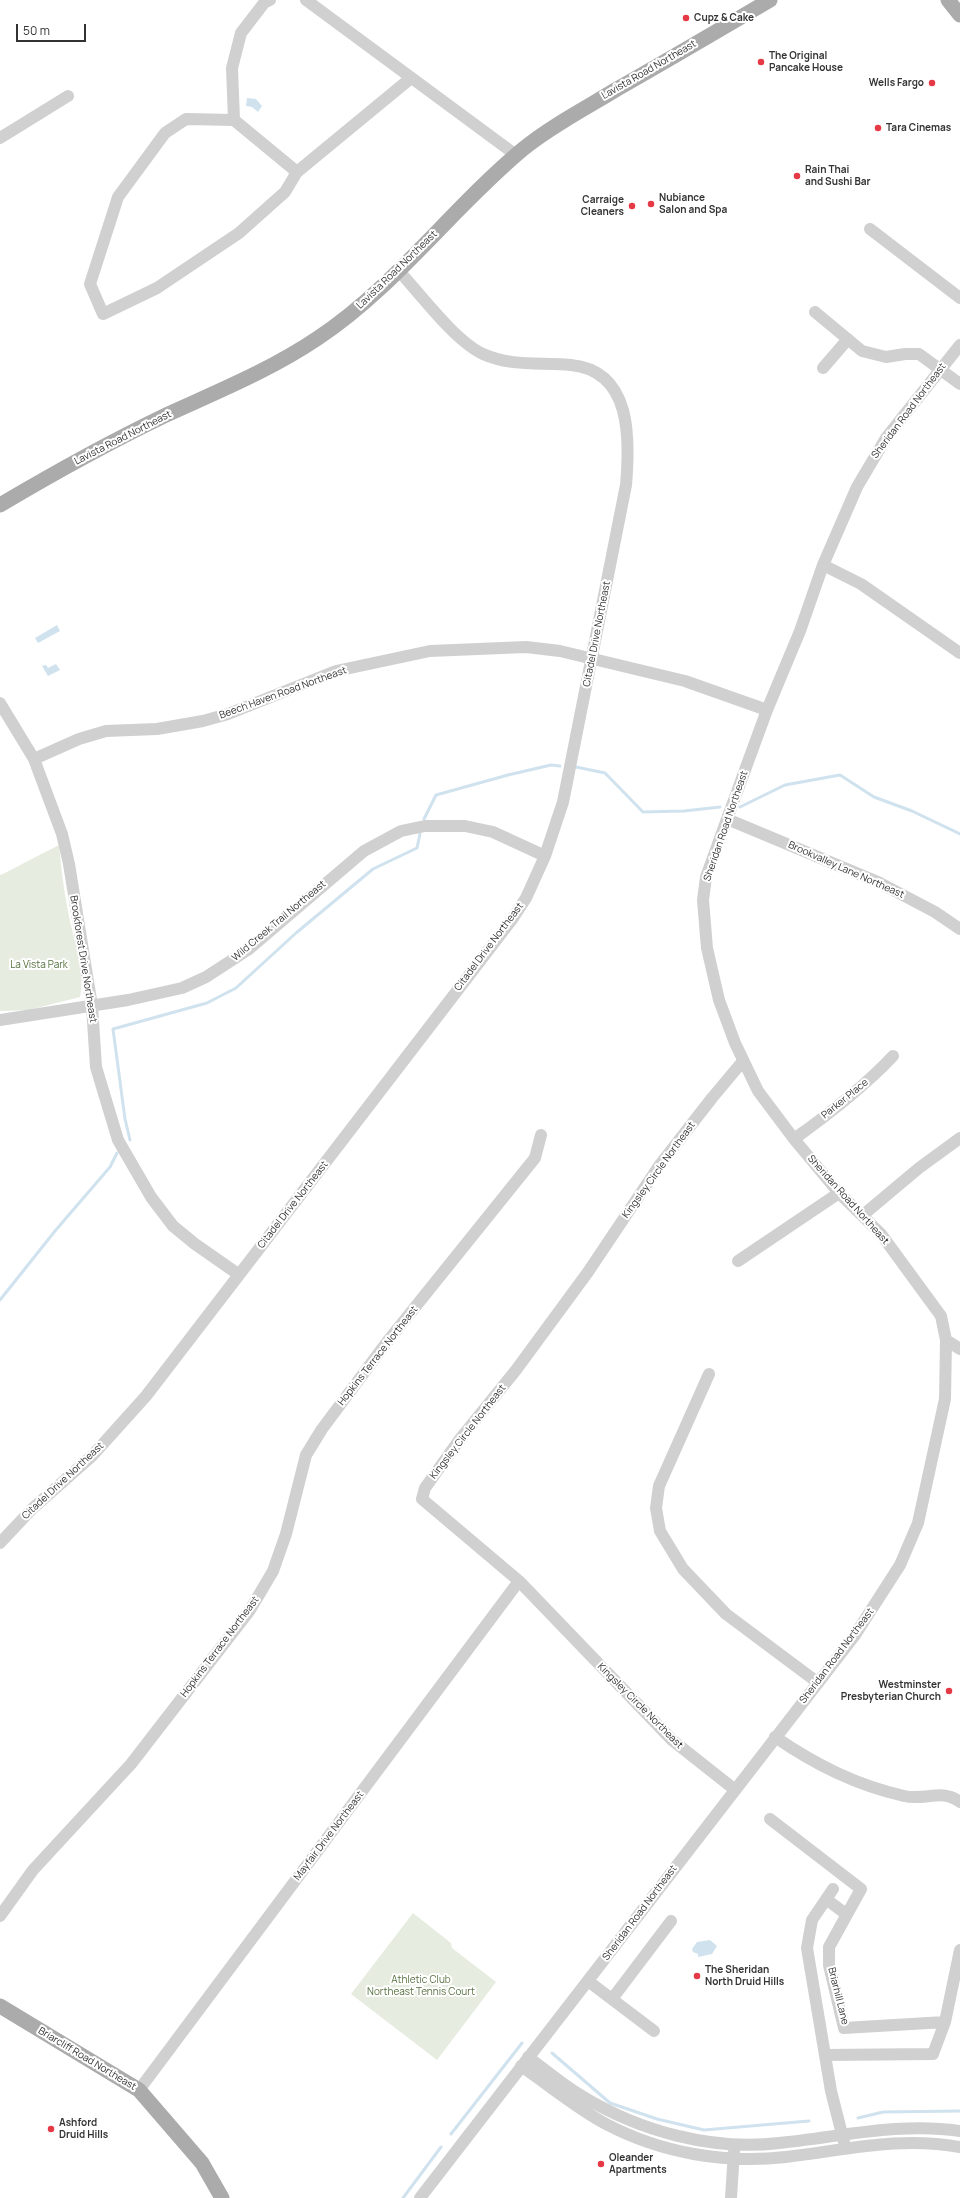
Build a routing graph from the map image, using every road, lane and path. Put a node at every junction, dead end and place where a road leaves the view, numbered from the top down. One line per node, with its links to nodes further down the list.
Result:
1 (270, 0): 8 (street)
2 (306, 0): 6 (street)
3 (770, 0): 10 (main road, Lavista Road Northeast)
4 (948, 0): 5 (main road)
5 (960, 15)
6 (412, 78): 10 (street); 11 (street)
7 (68, 96): 9 (street)
8 (234, 120): 11 (street); 11 (street)
9 (0, 138)
10 (516, 155): 13 (main road, Lavista Road Northeast)
11 (297, 172)
12 (870, 229): 14 (street)
13 (399, 271): 21 (main road, Lavista Road Northeast); 24 (street, Citadel Drive Northeast)
14 (960, 298)
15 (815, 312): 16 (street)
16 (848, 339): 18 (street); 19 (street)
17 (960, 345): 19 (street, Sheridan Road Northeast)
18 (823, 368)
19 (941, 369): 20 (street); 22 (street, Sheridan Road Northeast)
20 (960, 384)
21 (0, 505)
22 (823, 565): 23 (street); 26 (street, Sheridan Road Northeast)
23 (960, 653)
24 (592, 659): 26 (street, Beech Haven Road Northeast); 27 (street, Beech Haven Road Northeast); 29 (street, Citadel Drive Northeast)
25 (1, 708): 27 (street, Brookforest Drive Northeast)
26 (767, 710): 28 (street, Sheridan Road Northeast)
27 (34, 759): 31 (street, Brookforest Drive Northeast)
28 (726, 819): 30 (street, Brookvalley Lane Northeast); 34 (street, Sheridan Road Northeast)
29 (545, 856): 31 (street, Wild Creek Trail Northeast); 41 (street, Citadel Drive Northeast)
30 (960, 929)
31 (92, 1006): 32 (street, Wild Creek Trail Northeast); 41 (street, Brookforest Drive Northeast)
32 (0, 1020)
33 (893, 1056): 37 (street, Parker Place)
34 (743, 1061): 37 (street, Sheridan Road Northeast); 46 (street, Kingsley Circle Northeast)
35 (541, 1135): 53 (street, Hopkins Terrace Northeast)
36 (960, 1138): 39 (street)
37 (794, 1139): 38 (street, Sheridan Road Northeast)
38 (839, 1193): 39 (street, Sheridan Road Northeast); 40 (street)
39 (863, 1215): 42 (street, Sheridan Road Northeast)
40 (738, 1261)
41 (238, 1274): 45 (street, Citadel Drive Northeast)
42 (946, 1340): 43 (street); 47 (street, Sheridan Road Northeast)
43 (960, 1349)
44 (709, 1374): 47 (street)
45 (0, 1543)
46 (519, 1581): 49 (street, Kingsley Circle Northeast); 64 (street, Mayfair Drive Northeast)
47 (817, 1682): 48 (street, Sheridan Road Northeast)
48 (775, 1737): 49 (street, Sheridan Road Northeast); 50 (street)
49 (734, 1789): 56 (street, Sheridan Road Northeast)
50 (960, 1802)
51 (770, 1819): 52 (street, Briarhill Lane)
52 (846, 1914): 59 (street, Briarhill Lane); 61 (street)
53 (0, 1916)
54 (671, 1921): 57 (street)
55 (960, 1950): 59 (street)
56 (588, 1980): 57 (street); 62 (street, Sheridan Road Northeast)
57 (612, 1999): 60 (street)
58 (0, 2006): 64 (main road, Briarcliff Road Northeast)
59 (945, 2022): 61 (street)
60 (654, 2032)
61 (825, 2055): 66 (street)
62 (528, 2057): 63 (street, Sheridan Road Northeast); 67 (street)
63 (521, 2066): 70 (street); 72 (street, Sheridan Road Northeast)
64 (139, 2090): 71 (main road, Briarcliff Road Northeast)
65 (960, 2131): 66 (street)
66 (842, 2135): 67 (street); 68 (street)
67 (735, 2144): 70 (street)
68 (845, 2147): 69 (street); 70 (street)
69 (960, 2148)
70 (734, 2158): 73 (street)
71 (222, 2198)
72 (420, 2198)
73 (730, 2198)

